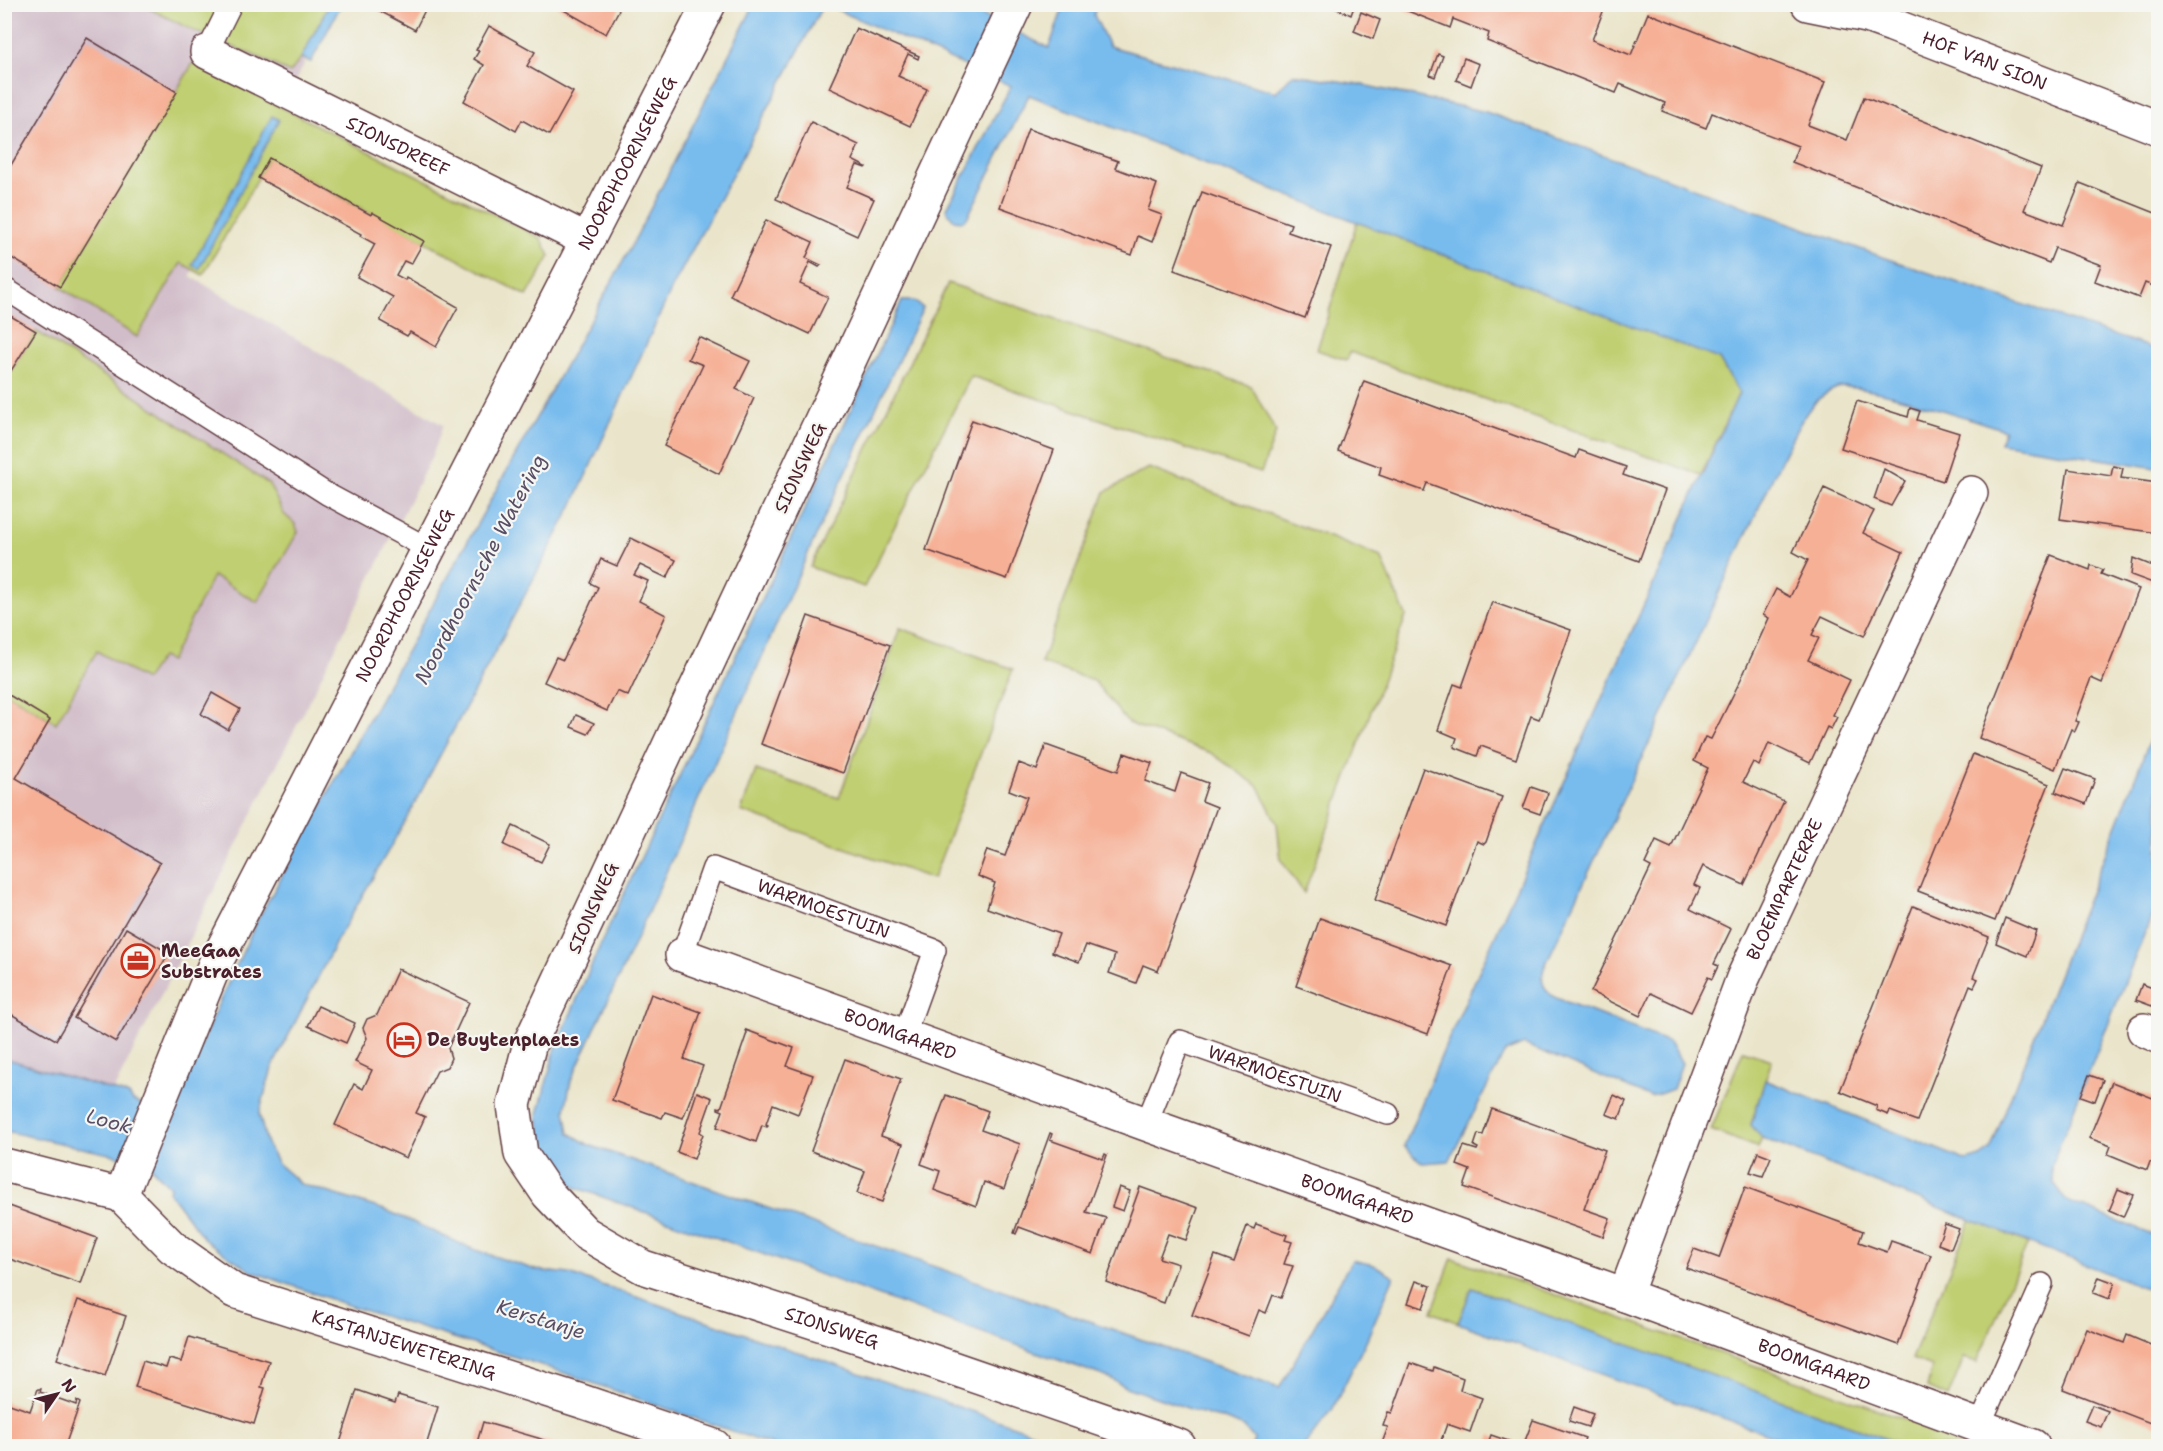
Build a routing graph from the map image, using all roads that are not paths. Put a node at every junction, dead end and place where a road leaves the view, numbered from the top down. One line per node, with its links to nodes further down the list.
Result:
1 (231, 4): 5 (lane)
2 (709, 4): 7 (street, NOORDHOORNSEWEG)
3 (1808, 4): 6 (street, HOF VAN SION)
4 (1012, 14): 21 (street, SIONSWEG)
5 (207, 52): 7 (street, SIONSDREEF)
6 (2158, 128)
7 (587, 240): 10 (street, NOORDHOORNSEWEG)
8 (4, 288): 10 (lane)
9 (1971, 493): 18 (street, BLOEMPARTERRE)
10 (429, 549): 16 (street, NOORDHOORNSEWEG)
11 (682, 955): 12 (street, BOOMGAARD); 12 (lane, WARMOESTUIN)
12 (904, 1036): 14 (street, BOOMGAARD)
13 (1388, 1114): 14 (lane, WARMOESTUIN)
14 (1146, 1124): 18 (street, BOOMGAARD)
15 (4, 1165): 16 (street)
16 (127, 1180): 20 (street, KASTANJEWETERING)
17 (2042, 1284): 19 (lane)
18 (1625, 1295): 19 (street, BOOMGAARD)
19 (1979, 1427): 22 (street, BOOMGAARD)
20 (714, 1446)
21 (1179, 1446)
22 (2032, 1446)

